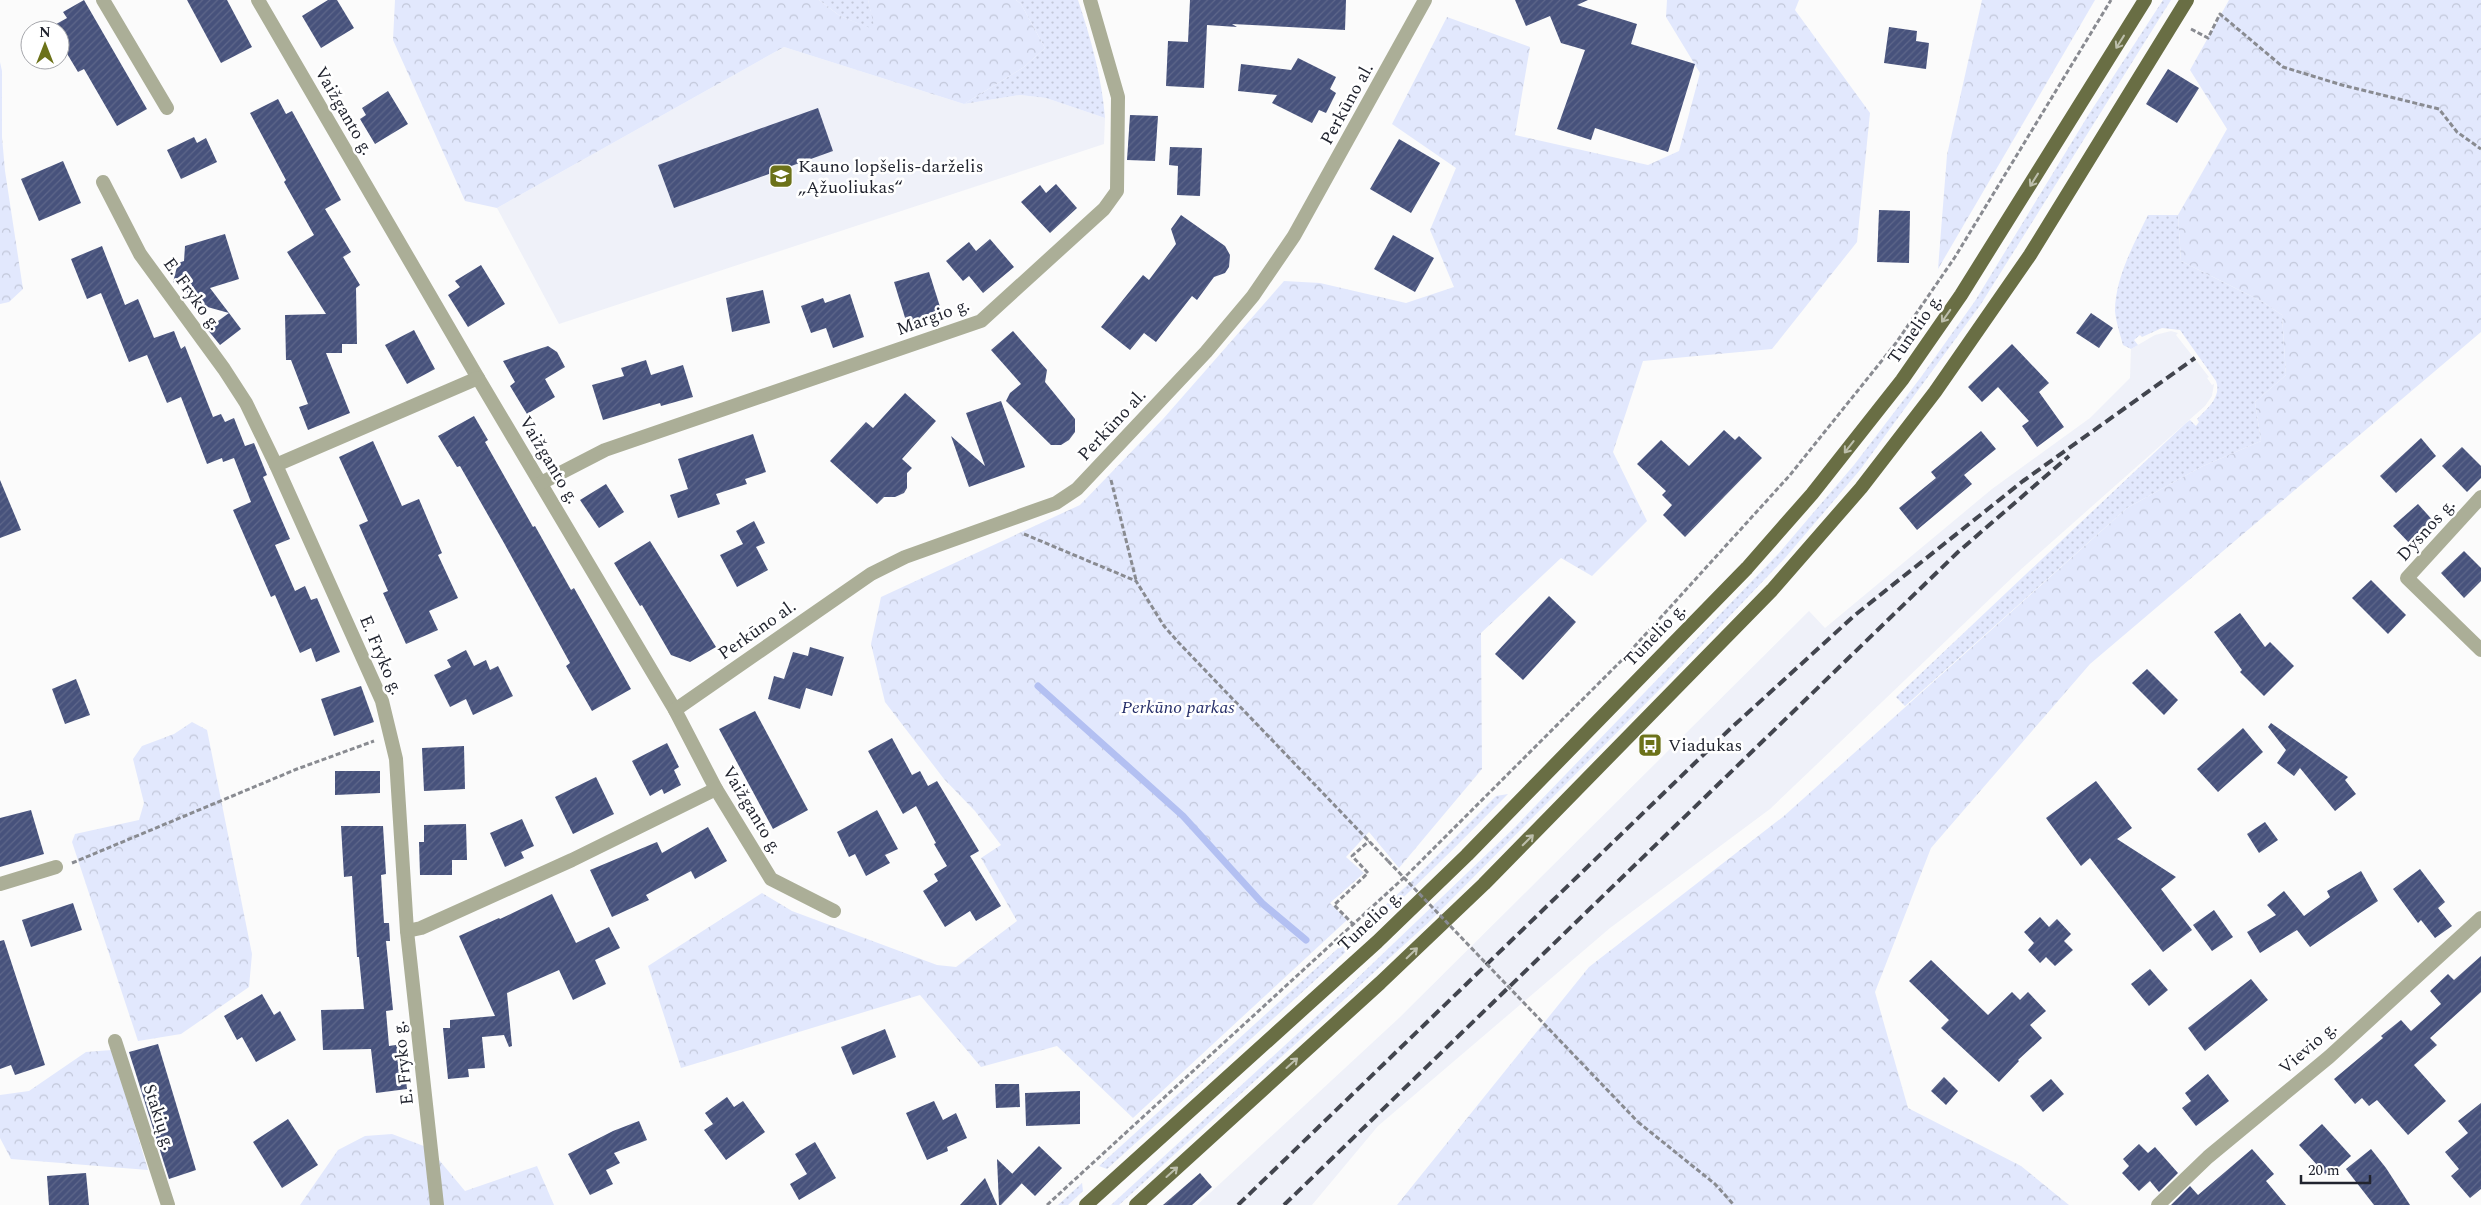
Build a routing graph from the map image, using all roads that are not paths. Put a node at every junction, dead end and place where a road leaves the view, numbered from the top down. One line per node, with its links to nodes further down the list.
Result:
1 (103, 0): 7 (street)
2 (258, 0): 9 (street, Vaižganto g.)
3 (1090, 0): 11 (street, Margio g.)
4 (1425, 0): 14 (street, Perkūno al.)
5 (2145, 0): 24 (main road, Tunelio g., one-way to 24)
6 (2187, 0): 25 (main road, one-way to 6)
7 (167, 108)
8 (103, 182): 10 (street, E. Fryko g.)
9 (478, 378): 10 (street); 11 (street, Vaižganto g.)
10 (276, 465): 20 (street, E. Fryko g.)
11 (541, 483): 14 (street, Vaižganto g.)
12 (2481, 497): 13 (street, Dysnos g.)
13 (2481, 650)
14 (674, 710): 15 (street, Vaižganto g.)
15 (716, 790): 18 (street, Vaižganto g.); 20 (street)
16 (62, 866): 17 (street)
17 (0, 884)
18 (834, 911)
19 (2481, 918): 26 (street, Vievio g.)
20 (408, 931): 23 (street, E. Fryko g.)
21 (115, 1041): 22 (street, Stakių g.)
22 (168, 1205)
23 (437, 1205)
24 (1086, 1205)
25 (1136, 1205)
26 (2158, 1205)

